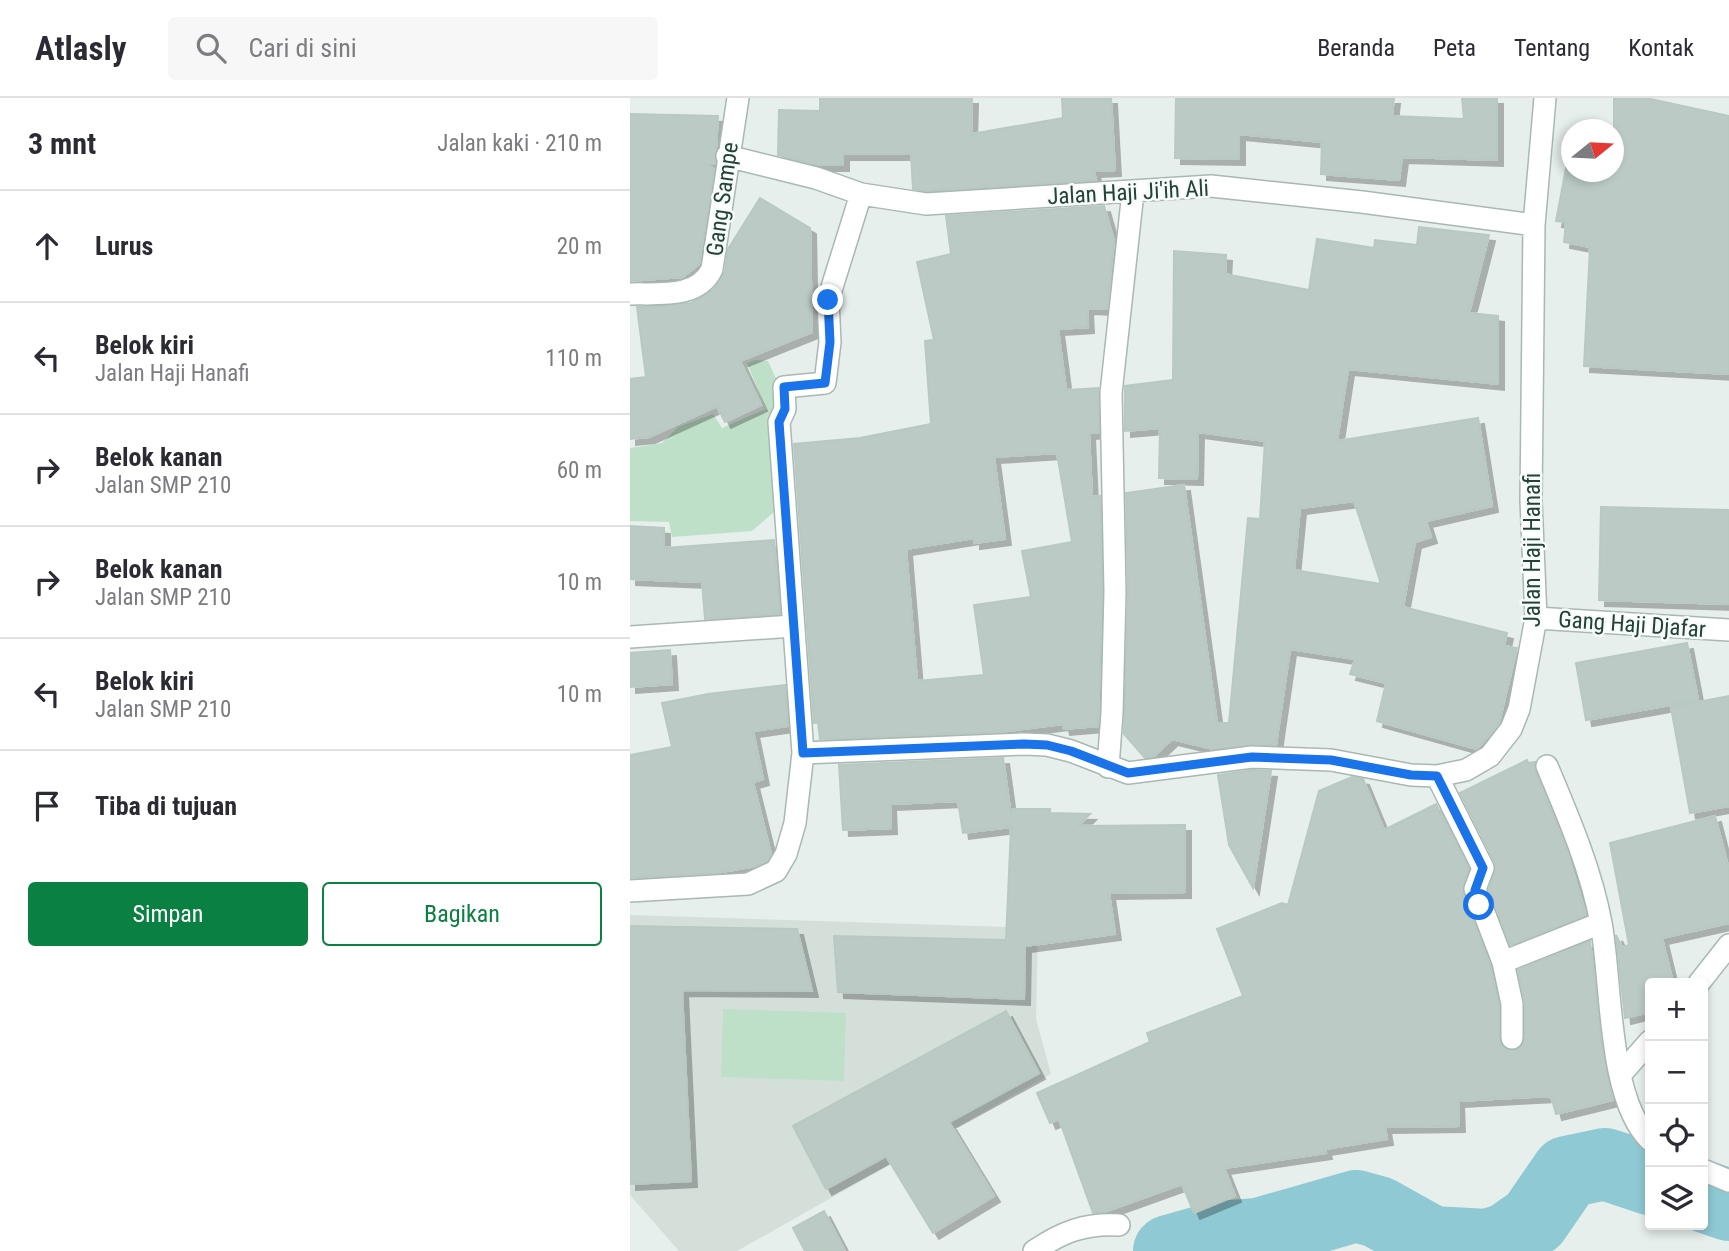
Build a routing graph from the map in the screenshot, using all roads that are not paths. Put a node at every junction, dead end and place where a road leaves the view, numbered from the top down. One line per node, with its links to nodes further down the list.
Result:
1 (738, 98): 3 (street, Gang Sampe)
2 (1545, 98): 6 (street, Jalan Haji Hanafi)
3 (727, 156): 5 (street, Jalan Haji Ji'ih Ali); 7 (street, Gang Sampe)
4 (1133, 192): 5 (street, Jalan Haji Ji'ih Ali); 6 (street, Jalan Haji Ji'ih Ali); 14 (street)
5 (861, 194): 9 (street)
6 (1534, 225): 8 (street, Jalan Haji Hanafi)
7 (630, 294)
8 (1535, 618): 10 (street, Gang Haji Djafar); 15 (street, Jalan Haji Hanafi)
9 (794, 626): 11 (street); 12 (street)
10 (1729, 630)
11 (630, 637)
12 (803, 753): 14 (street, Jalan Haji Hanafi); 16 (street)
13 (1547, 766): 17 (street)
14 (1108, 767): 15 (street, Jalan Haji Hanafi)
15 (1437, 776): 19 (street)
16 (630, 891)
17 (1601, 923): 19 (street); 23 (street)
18 (1729, 945): 20 (street)
19 (1503, 962): 21 (street)
20 (1703, 978)
21 (1512, 1038)
22 (1645, 1047): 23 (street)
23 (1621, 1074): 24 (street)
24 (1645, 1133)
25 (1708, 1172): 26 (street)
26 (1729, 1181)
27 (1119, 1225): 28 (street)
28 (1034, 1251)

